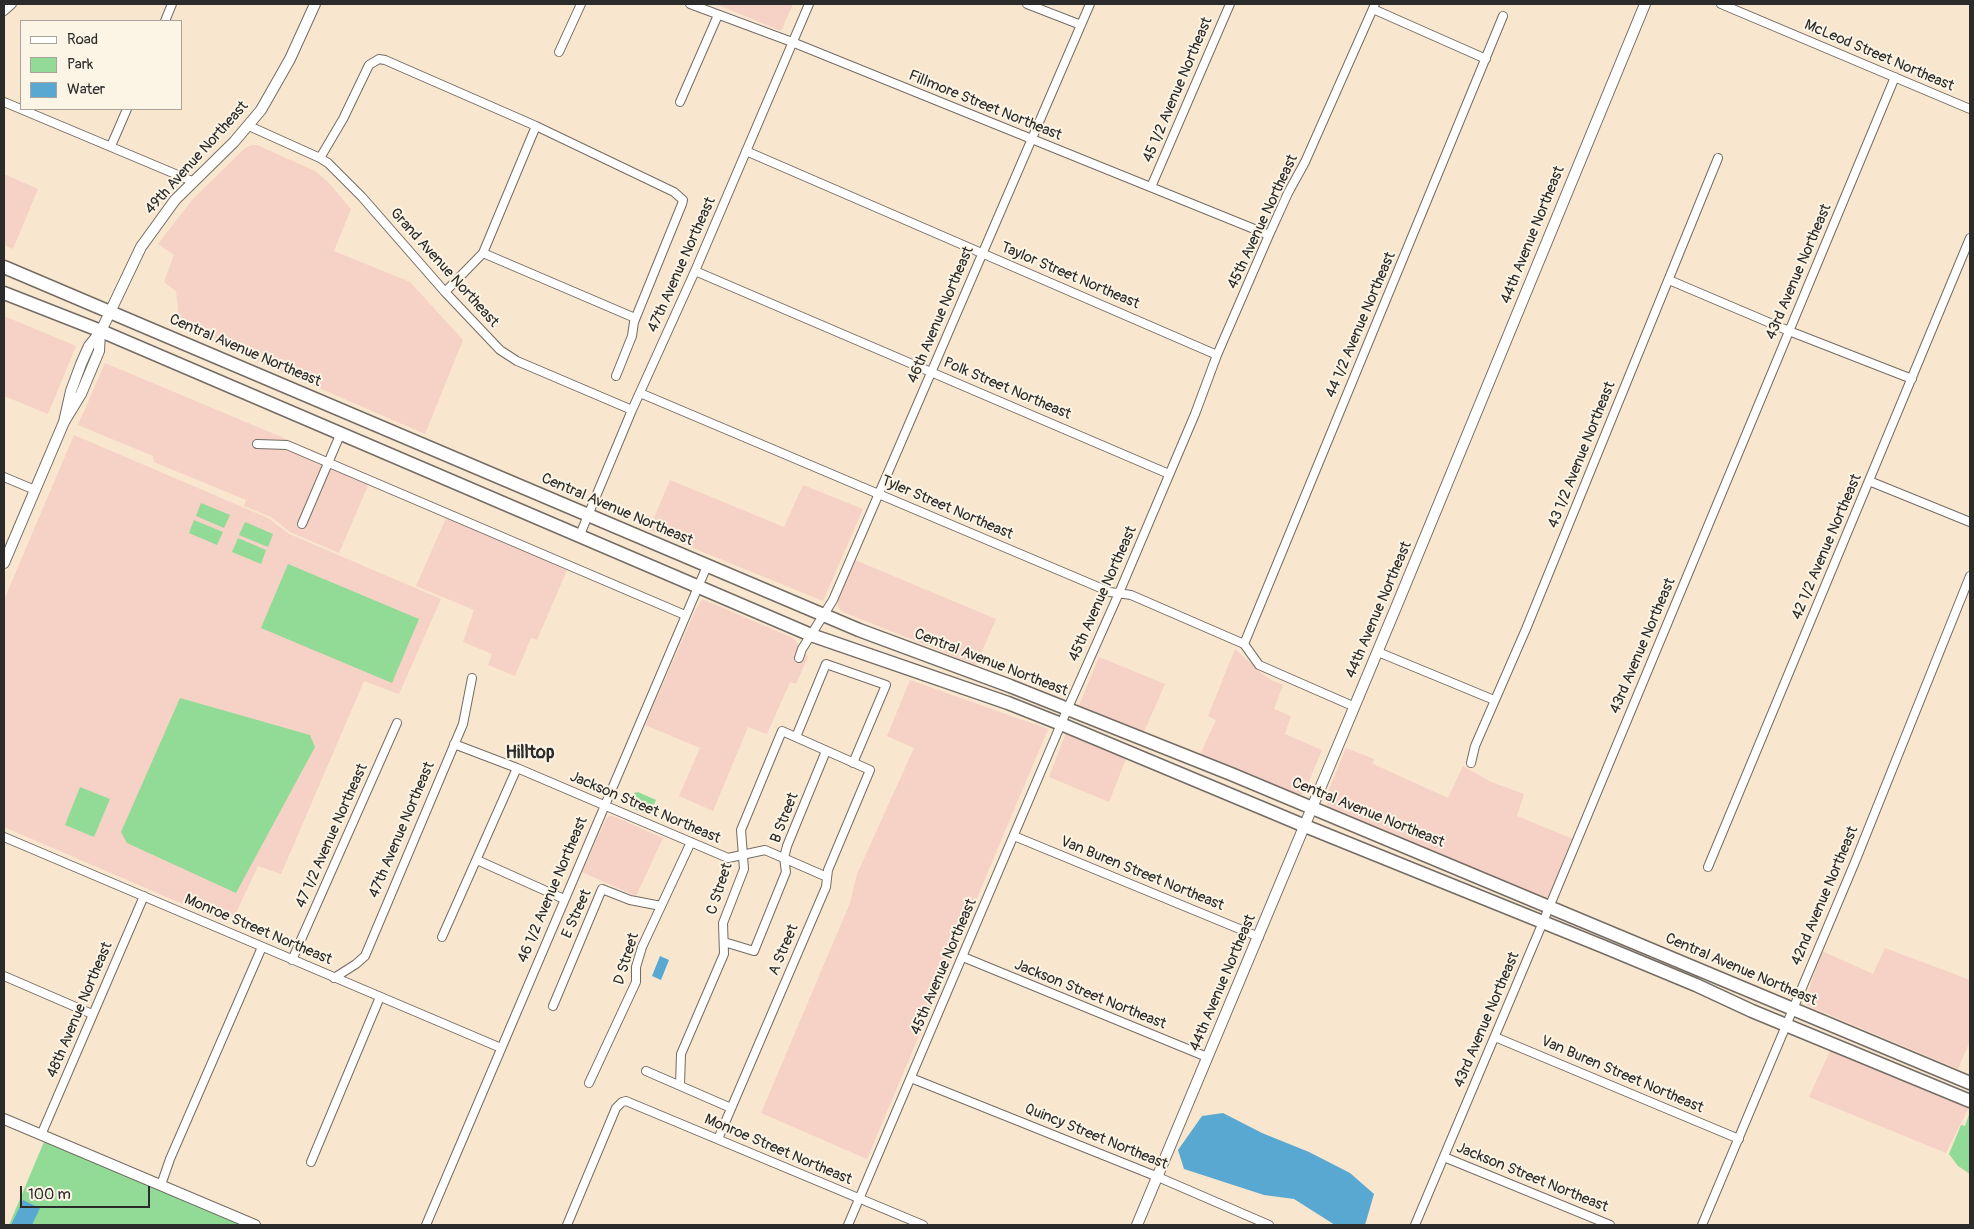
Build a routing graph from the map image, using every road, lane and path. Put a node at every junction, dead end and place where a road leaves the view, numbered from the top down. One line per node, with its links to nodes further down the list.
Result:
1 (12, 4): 13 (street)
2 (172, 4): 16 (street)
3 (315, 4): 28 (street, 49th Avenue Northeast)
4 (581, 4): 19 (street)
5 (690, 4): 14 (street, Fillmore Street Northeast)
6 (809, 4): 18 (street, 47th Avenue Northeast)
7 (1027, 4): 17 (street)
8 (1090, 4): 17 (street, 46th Avenue Northeast)
9 (1230, 4): 36 (street, 45 1/2 Avenue Northeast)
10 (1645, 4): 77 (street, 44th Avenue Northeast)
11 (1721, 4): 21 (street, McLeod Street Northeast)
12 (1374, 6): 20 (street); 37 (street, 45th Avenue Northeast)
13 (4, 11)
14 (718, 15): 18 (street, Fillmore Street Northeast); 23 (street)
15 (1503, 16): 20 (street, 44 1/2 Avenue Northeast)
16 (165, 20)
17 (1081, 25): 30 (street, 46th Avenue Northeast)
18 (792, 42): 30 (street, Fillmore Street Northeast); 32 (street, 47th Avenue Northeast)
19 (559, 52)
20 (1486, 59): 76 (street, 44 1/2 Avenue Northeast)
21 (1894, 77): 25 (street, McLeod Street Northeast); 49 (street, 43rd Avenue Northeast)
22 (4, 102): 24 (street)
23 (680, 102)
24 (20, 109)
25 (1970, 109)
26 (23, 110): 31 (street)
27 (127, 110): 31 (street)
28 (249, 126): 33 (street, Grand Avenue Northeast); 35 (street, 49th Avenue Northeast)
29 (536, 126): 33 (street); 39 (street); 47 (street)
30 (1031, 139): 36 (street, Fillmore Street Northeast); 40 (street, 46th Avenue Northeast)
31 (111, 146): 35 (street)
32 (746, 150): 40 (street, Taylor Street Northeast); 42 (street, 47th Avenue Northeast)
33 (320, 158): 44 (street, Grand Avenue Northeast)
34 (1718, 158): 43 (street, 43 1/2 Avenue Northeast)
35 (192, 182): 46 (street, 49th Avenue Northeast)
36 (1151, 187): 37 (street, Fillmore Street Northeast)
37 (1269, 236): 50 (street, 45th Avenue Northeast)
38 (1970, 238): 53 (street, 42 1/2 Avenue Northeast)
39 (483, 253): 44 (street); 47 (street)
40 (982, 253): 50 (street, Taylor Street Northeast); 51 (street, 46th Avenue Northeast)
41 (4, 267): 46 (main road, Central Avenue Northeast)
42 (695, 271): 51 (street, Polk Street Northeast); 54 (street, 47th Avenue Northeast)
43 (1669, 280): 49 (street); 80 (street, 43 1/2 Avenue Northeast)
44 (445, 292): 55 (street, Grand Avenue Northeast)
45 (4, 293): 48 (main road, Central Avenue Northeast)
46 (110, 311): 48 (street, 49th Avenue Northeast); 64 (main road, Central Avenue Northeast)
47 (635, 318): 52 (street)
48 (101, 331): 56 (main road, Central Avenue Northeast); 62 (street, 49th Avenue Northeast)
49 (1789, 331): 53 (street); 105 (street, 43rd Avenue Northeast)
50 (1217, 355): 59 (street, 45th Avenue Northeast)
51 (931, 372): 59 (street, Polk Street Northeast); 63 (street, 46th Avenue Northeast)
52 (616, 376)
53 (1912, 378): 61 (street, 42 1/2 Avenue Northeast)
54 (640, 393): 55 (street, 47th Avenue Northeast); 63 (street, Tyler Street Northeast)
55 (632, 410): 64 (street, 47th Avenue Northeast)
56 (340, 435): 58 (street); 67 (main road, Central Avenue Northeast)
57 (258, 444): 58 (street)
58 (329, 462): 66 (street); 73 (street)
59 (1169, 474): 72 (street, 45th Avenue Northeast)
60 (4, 477): 62 (street)
61 (1869, 481): 65 (street); 100 (street, 42 1/2 Avenue Northeast)
62 (35, 490): 68 (street, 49th Avenue Northeast)
63 (878, 494): 72 (street, Tyler Street Northeast); 74 (street, 46th Avenue Northeast)
64 (588, 515): 67 (street, 47th Avenue Northeast); 69 (main road, Central Avenue Northeast)
65 (1970, 522)
66 (302, 524)
67 (579, 537): 71 (main road, Central Avenue Northeast)
68 (4, 563)
69 (707, 566): 71 (street, 46 1/2 Avenue Northeast); 74 (main road, Central Avenue Northeast)
70 (1970, 576): 117 (street, 42nd Avenue Northeast)
71 (698, 587): 73 (street, 46 1/2 Avenue Northeast); 75 (main road, Central Avenue Northeast)
72 (1119, 593): 76 (street, Tyler Street Northeast); 82 (street, 45th Avenue Northeast)
73 (685, 615): 91 (street, 46 1/2 Avenue Northeast)
74 (824, 615): 75 (street, 46th Avenue Northeast); 82 (main road, Central Avenue Northeast)
75 (811, 635): 78 (street, 46th Avenue Northeast); 84 (main road, Central Avenue Northeast)
76 (1244, 644): 81 (street)
77 (1378, 652): 80 (street); 81 (street, 44th Avenue Northeast)
78 (799, 658)
79 (472, 678): 86 (street, 47th Avenue Northeast)
80 (1494, 700): 89 (street, 43 1/2 Avenue Northeast)
81 (1355, 706): 92 (street, 44th Avenue Northeast)
82 (1067, 710): 84 (street, 45th Avenue Northeast); 92 (main road, Central Avenue Northeast)
83 (397, 723): 112 (street, 47 1/2 Avenue Northeast)
84 (1061, 724): 93 (main road, Central Avenue Northeast); 94 (street, 45th Avenue Northeast)
85 (796, 737): 87 (street); 88 (street); 97 (street, C Street)
86 (454, 744): 90 (street, Jackson Street Northeast); 114 (street, 47th Avenue Northeast)
87 (826, 751): 88 (street); 98 (street, B Street)
88 (853, 763): 101 (street, A Street)
89 (1471, 763)
90 (517, 768): 91 (street, Jackson Street Northeast); 99 (street)
91 (604, 806): 96 (street, Jackson Street Northeast); 103 (street, 46 1/2 Avenue Northeast)
92 (1313, 808): 93 (street, 44th Avenue Northeast); 105 (main road, Central Avenue Northeast)
93 (1305, 826): 106 (main road, Central Avenue Northeast); 108 (street, 44th Avenue Northeast)
94 (1014, 836): 108 (street, Van Buren Street Northeast); 111 (street, 45th Avenue Northeast)
95 (4, 837): 102 (street, Monroe Street Northeast)
96 (691, 842): 97 (street, Jackson Street Northeast); 104 (street, D Street)
97 (743, 854): 98 (street, Jackson Street Northeast); 109 (street, C Street)
98 (784, 858): 101 (street, Jackson Street Northeast); 109 (street, B Street)
99 (477, 860): 103 (street); 107 (street)
100 (1708, 867)
101 (827, 877): 129 (street, A Street)
102 (144, 896): 110 (street, Monroe Street Northeast); 118 (street, 48th Avenue Northeast)
103 (564, 899): 121 (street, 46 1/2 Avenue Northeast)
104 (662, 906): 116 (street, E Street); 125 (street, D Street)
105 (1549, 908): 106 (street, 43rd Avenue Northeast); 117 (main road, Central Avenue Northeast)
106 (1543, 922): 119 (main road, Central Avenue Northeast); 120 (street, 43rd Avenue Northeast)
107 (442, 937)
108 (1259, 937): 122 (street, 44th Avenue Northeast)
109 (724, 942): 127 (street, C Street)
110 (262, 947): 112 (street, Monroe Street Northeast); 137 (street)
111 (963, 958): 122 (street, Jackson Street Northeast); 124 (street, 45th Avenue Northeast)
112 (292, 960): 114 (street, Monroe Street Northeast)
113 (4, 976): 118 (street)
114 (334, 978): 115 (street, Monroe Street Northeast)
115 (380, 997): 121 (street, Monroe Street Northeast); 135 (street)
116 (553, 1006)
117 (1793, 1009): 119 (street, 42nd Avenue Northeast); 126 (main road, Central Avenue Northeast)
118 (92, 1014): 131 (street, 48th Avenue Northeast)
119 (1786, 1026): 128 (main road, Central Avenue Northeast); 132 (street, 42nd Avenue Northeast)
120 (1495, 1037): 132 (street, Van Buren Street Northeast); 134 (street, 43rd Avenue Northeast)
121 (500, 1048): 140 (street, 46 1/2 Avenue Northeast)
122 (1207, 1057): 136 (street, 44th Avenue Northeast)
123 (646, 1071): 127 (street)
124 (911, 1078): 136 (street, Quincy Street Northeast); 138 (street, 45th Avenue Northeast)
125 (589, 1083)
126 (1970, 1083)
127 (680, 1086): 129 (street)
128 (1970, 1101)
129 (731, 1108): 133 (street, A Street)
130 (4, 1119): 131 (street)
131 (41, 1135): 137 (street)
132 (1739, 1139): 148 (street, 42nd Avenue Northeast)
133 (718, 1140): 138 (street, Monroe Street Northeast); 141 (street, Monroe Street Northeast)
134 (1444, 1157): 146 (street, 43rd Avenue Northeast); 147 (street, Jackson Street Northeast)
135 (311, 1162)
136 (1158, 1177): 144 (street, 44th Avenue Northeast); 145 (street, Quincy Street Northeast)
137 (161, 1185): 139 (street)
138 (859, 1200): 142 (street, 45th Avenue Northeast); 143 (street, Monroe Street Northeast)
139 (255, 1225)
140 (426, 1225)
141 (567, 1225)
142 (848, 1225)
143 (923, 1225)
144 (1137, 1225)
145 (1270, 1225)
146 (1415, 1225)
147 (1610, 1225)
148 (1702, 1225)

